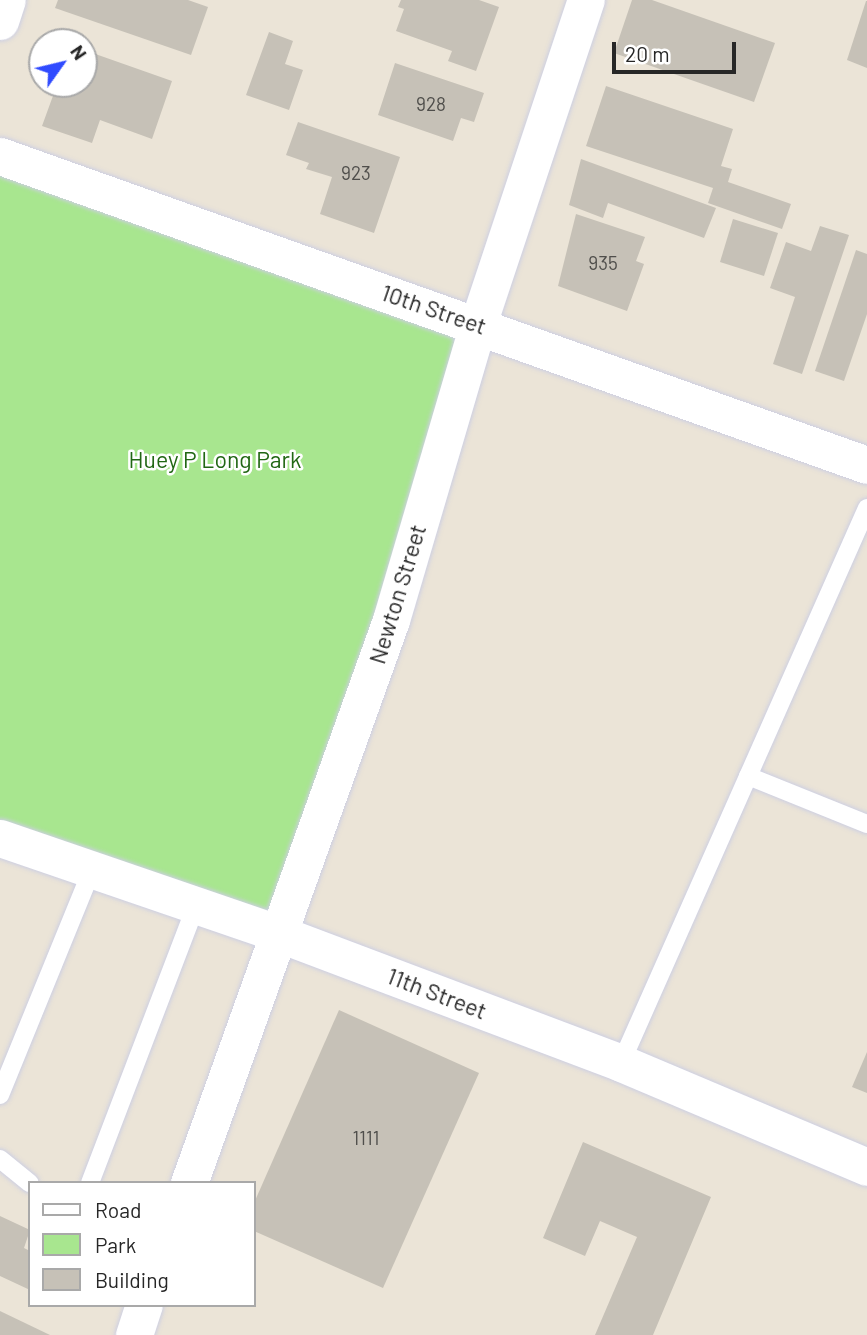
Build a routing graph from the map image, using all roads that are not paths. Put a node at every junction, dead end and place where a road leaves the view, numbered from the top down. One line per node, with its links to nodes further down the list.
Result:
1 (7, 0): 3 (street)
2 (586, 0): 5 (street, Newton Street)
3 (0, 21)
4 (0, 156): 5 (street, 10th Street)
5 (478, 324): 6 (street, 10th Street); 13 (street, Newton Street)
6 (867, 465)
7 (867, 508): 8 (lane)
8 (748, 776): 9 (lane); 14 (lane)
9 (867, 824)
10 (0, 838): 11 (street, 11th Street)
11 (92, 870): 12 (street, 11th Street); 15 (lane)
12 (196, 905): 13 (street, 11th Street); 19 (lane)
13 (280, 934): 14 (street, 11th Street); 20 (street, Newton Street)
14 (621, 1063): 17 (street, 11th Street)
15 (0, 1095)
16 (0, 1159): 18 (lane)
17 (867, 1167)
18 (28, 1181)
19 (91, 1181)
20 (190, 1181)
21 (143, 1307): 22 (street)
22 (134, 1335)

